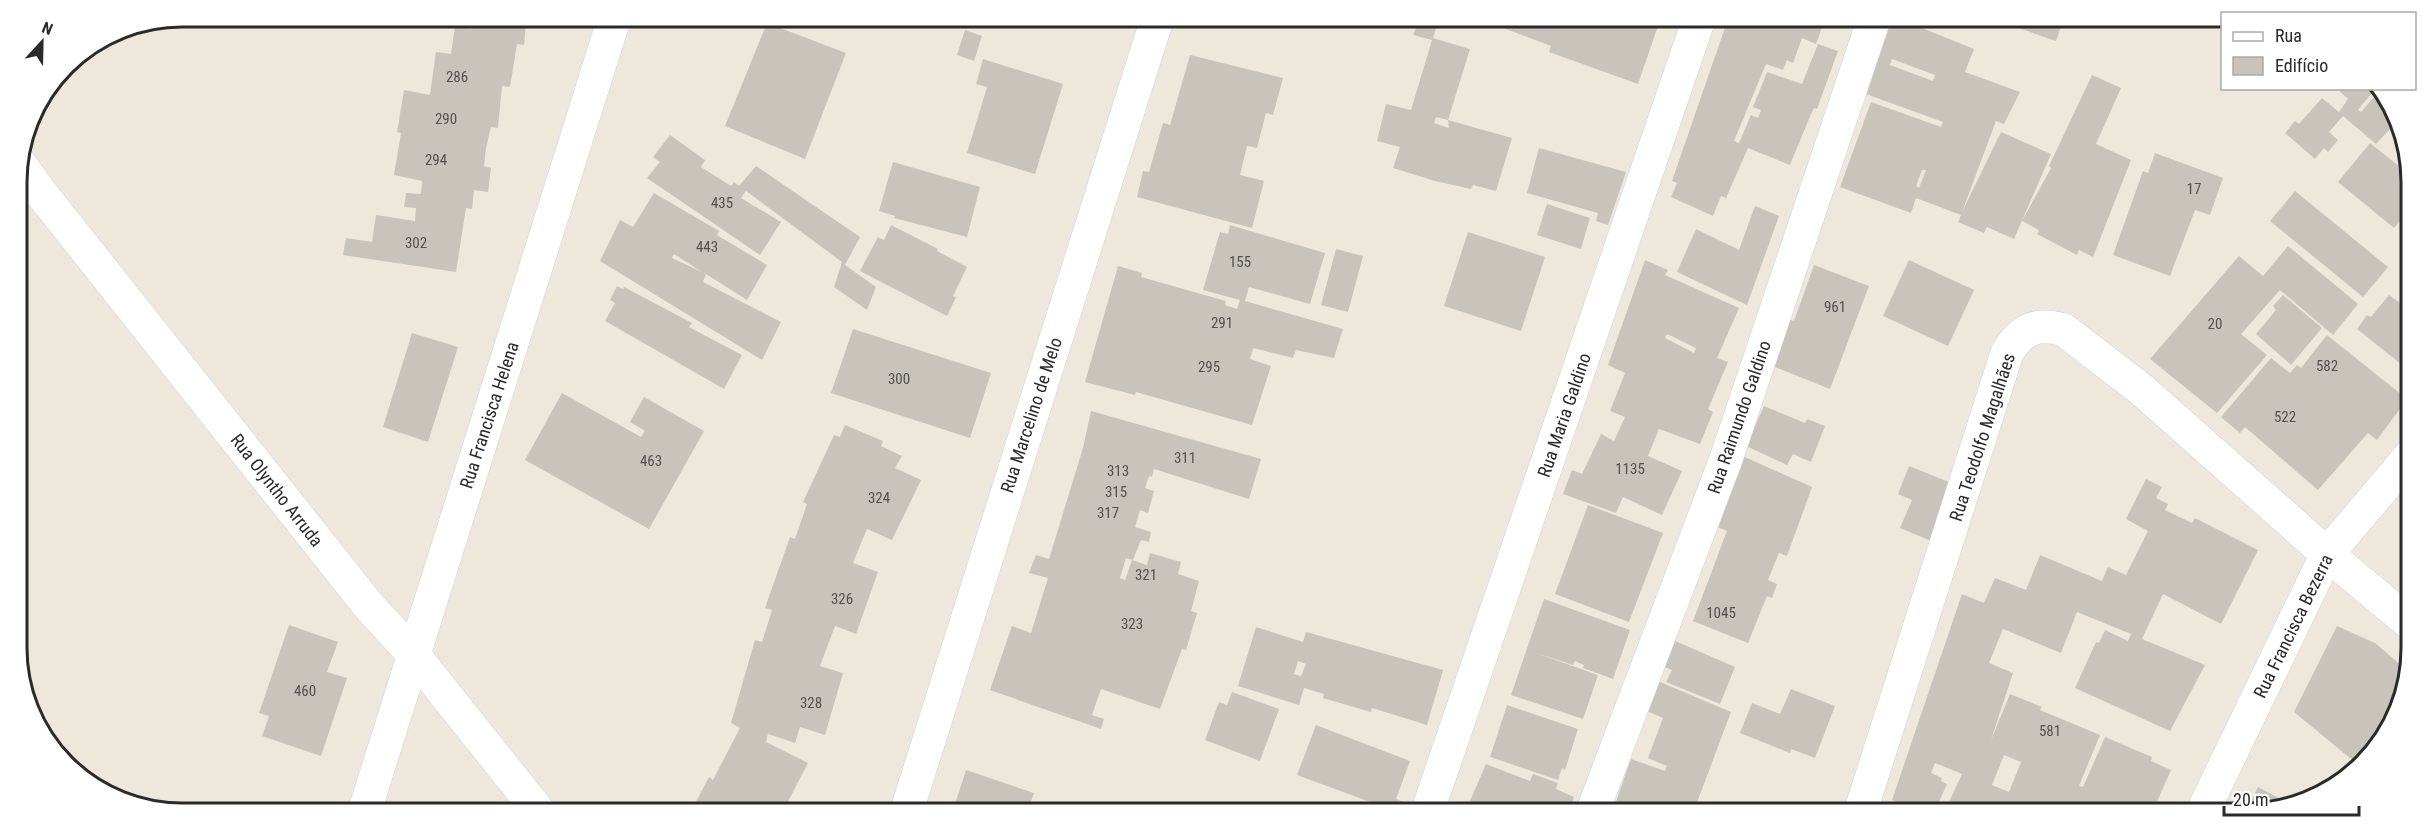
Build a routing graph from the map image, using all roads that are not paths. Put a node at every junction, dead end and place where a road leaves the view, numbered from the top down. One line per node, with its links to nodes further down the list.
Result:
1 (612, 27): 9 (street, Rua Francisca Helena)
2 (1155, 27): 12 (street, Rua Marcelino de Melo)
3 (1696, 27): 13 (street, Rua Maria Galdino)
4 (1871, 27): 14 (street, Rua Raimundo Galdino)
5 (27, 174): 9 (street, Rua Olyntho Arruda)
6 (2401, 467): 7 (street, Rua Francisca Bezerra)
7 (2327, 554): 8 (street, Rua Teodolfo Magalhães); 15 (street, Rua Teodolfo Magalhães); 16 (street, Rua Francisca Bezerra)
8 (2401, 616)
9 (413, 654): 10 (street, Rua Francisca Helena); 11 (street, Rua Olyntho Arruda)
10 (367, 803)
11 (532, 803)
12 (909, 803)
13 (1429, 803)
14 (1596, 803)
15 (1863, 803)
16 (2207, 803)

